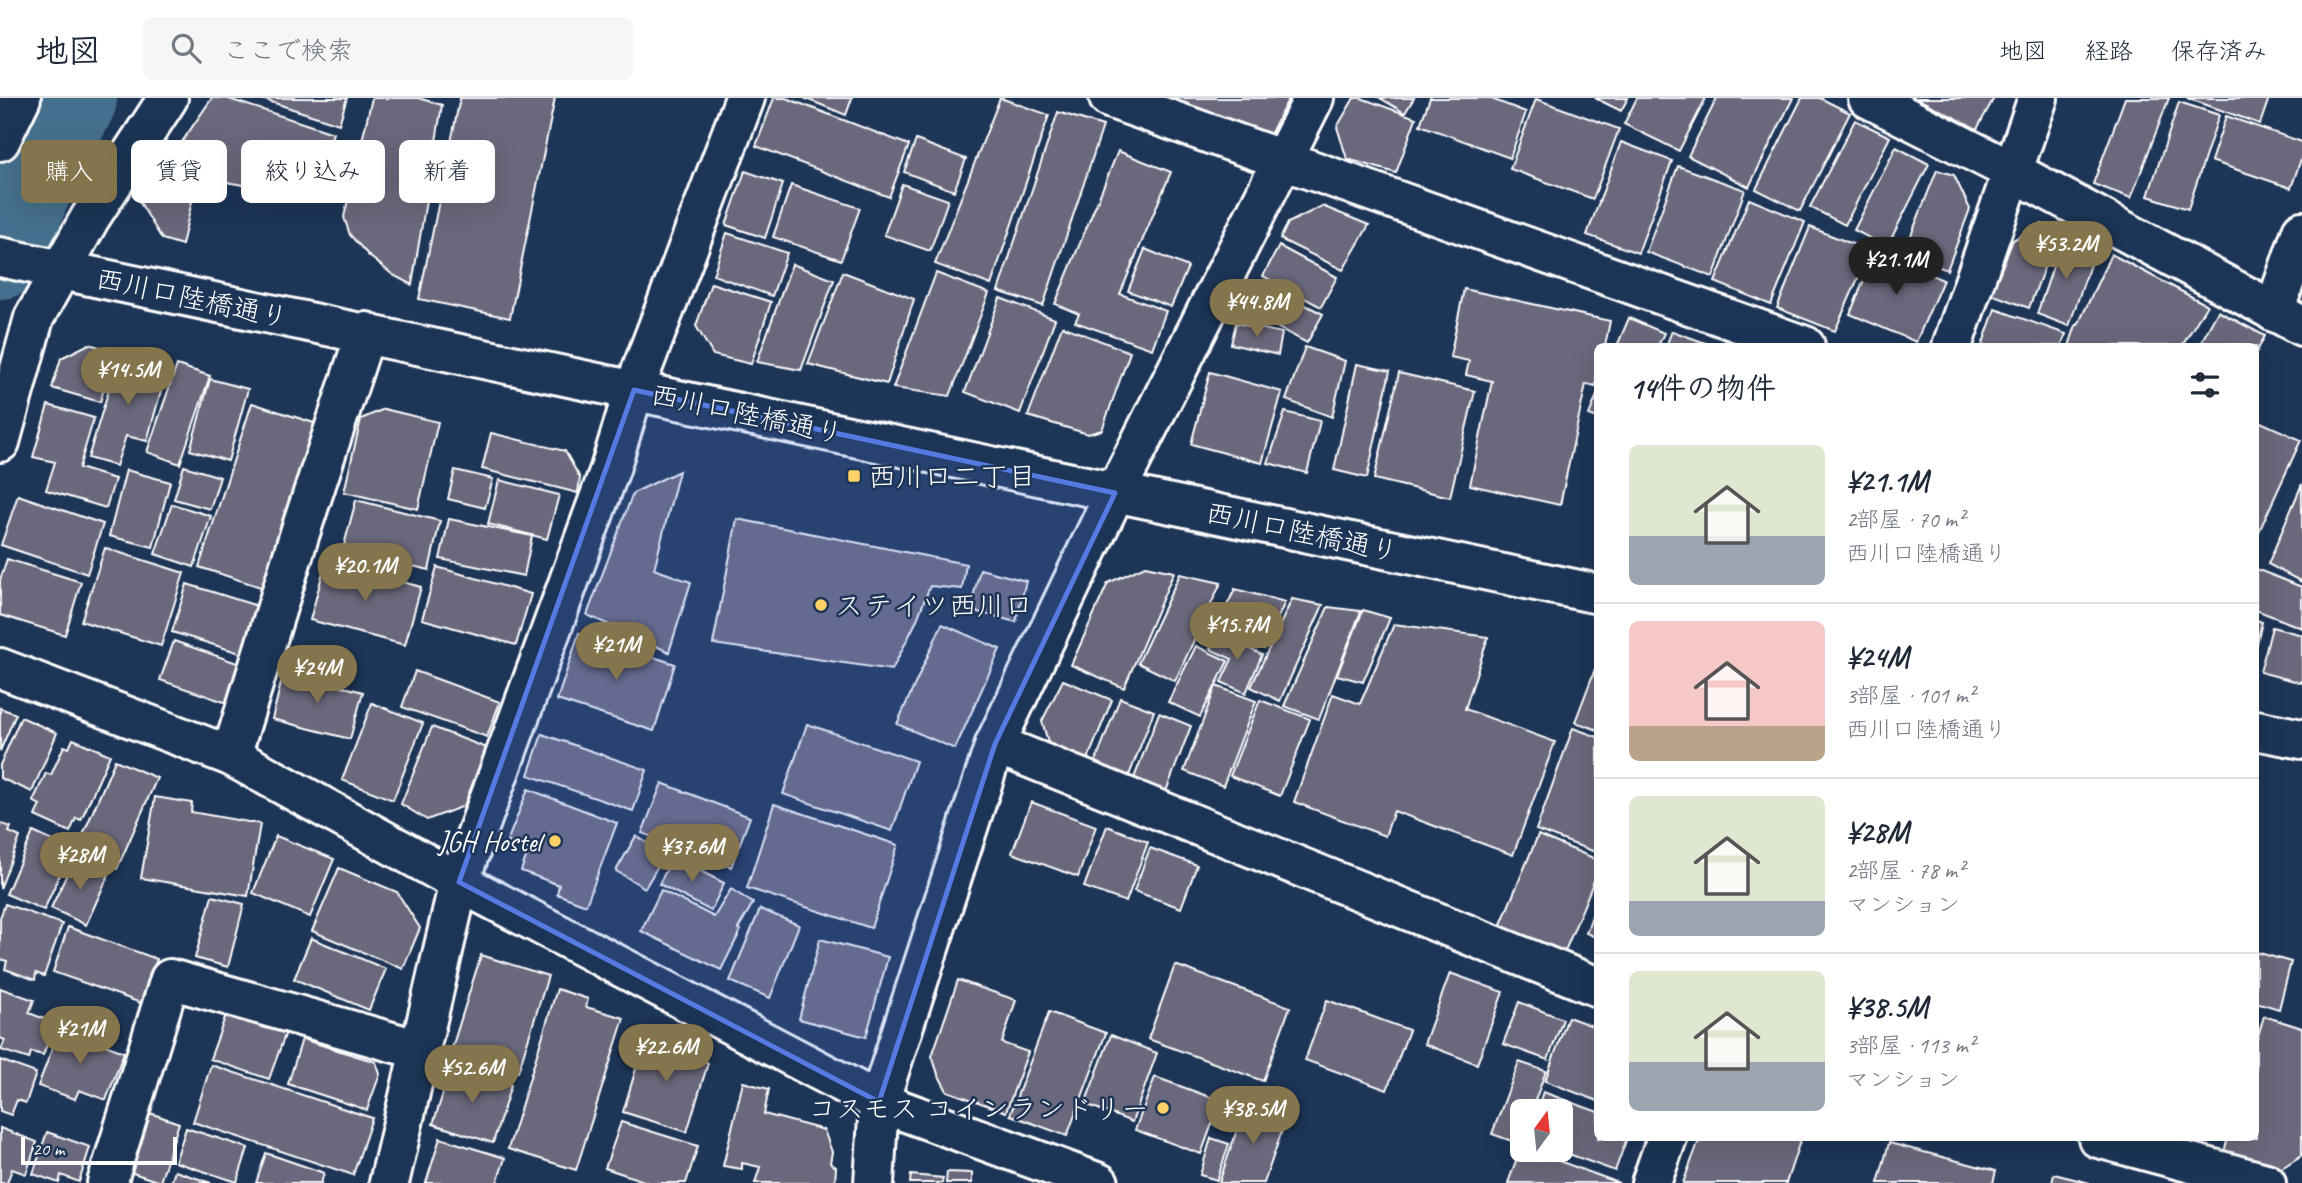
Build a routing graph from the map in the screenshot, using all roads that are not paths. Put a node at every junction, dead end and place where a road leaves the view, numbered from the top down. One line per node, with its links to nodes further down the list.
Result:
1 (21, 98): 8 (street)
2 (168, 98): 13 (street)
3 (745, 98): 18 (street)
4 (1109, 98): 9 (street)
5 (1314, 98): 9 (street)
6 (1868, 98): 10 (street)
7 (2038, 98): 10 (street)
8 (0, 141)
9 (1283, 159): 16 (street); 20 (street)
10 (2012, 171): 14 (street); 17 (street)
11 (2302, 231): 14 (street)
12 (0, 257): 13 (street, 西川口陸橋通り)
13 (58, 270): 15 (street, 西川口陸橋通り); 19 (street)
14 (2288, 319)
15 (366, 332): 18 (street, 西川口陸橋通り); 26 (street)
16 (1797, 343)
17 (1953, 343)
18 (634, 390): 20 (street, 西川口陸橋通り); 27 (street)
19 (0, 442)
20 (1115, 493): 21 (street, 西川口陸橋通り); 25 (street)
21 (1594, 593)
22 (0, 668): 26 (street)
23 (2259, 731): 24 (street)
24 (2302, 739)
25 (995, 744): 28 (street); 30 (street)
26 (232, 756): 27 (street)
27 (459, 882): 29 (street); 30 (street)
28 (1594, 985)
29 (420, 1050): 33 (street); 34 (street)
30 (879, 1102): 35 (street); 36 (street)
31 (1666, 1141): 37 (street)
32 (2109, 1141): 38 (street)
33 (107, 1183)
34 (389, 1183)
35 (874, 1183)
36 (1099, 1183)
37 (1651, 1183)
38 (2266, 1183)

